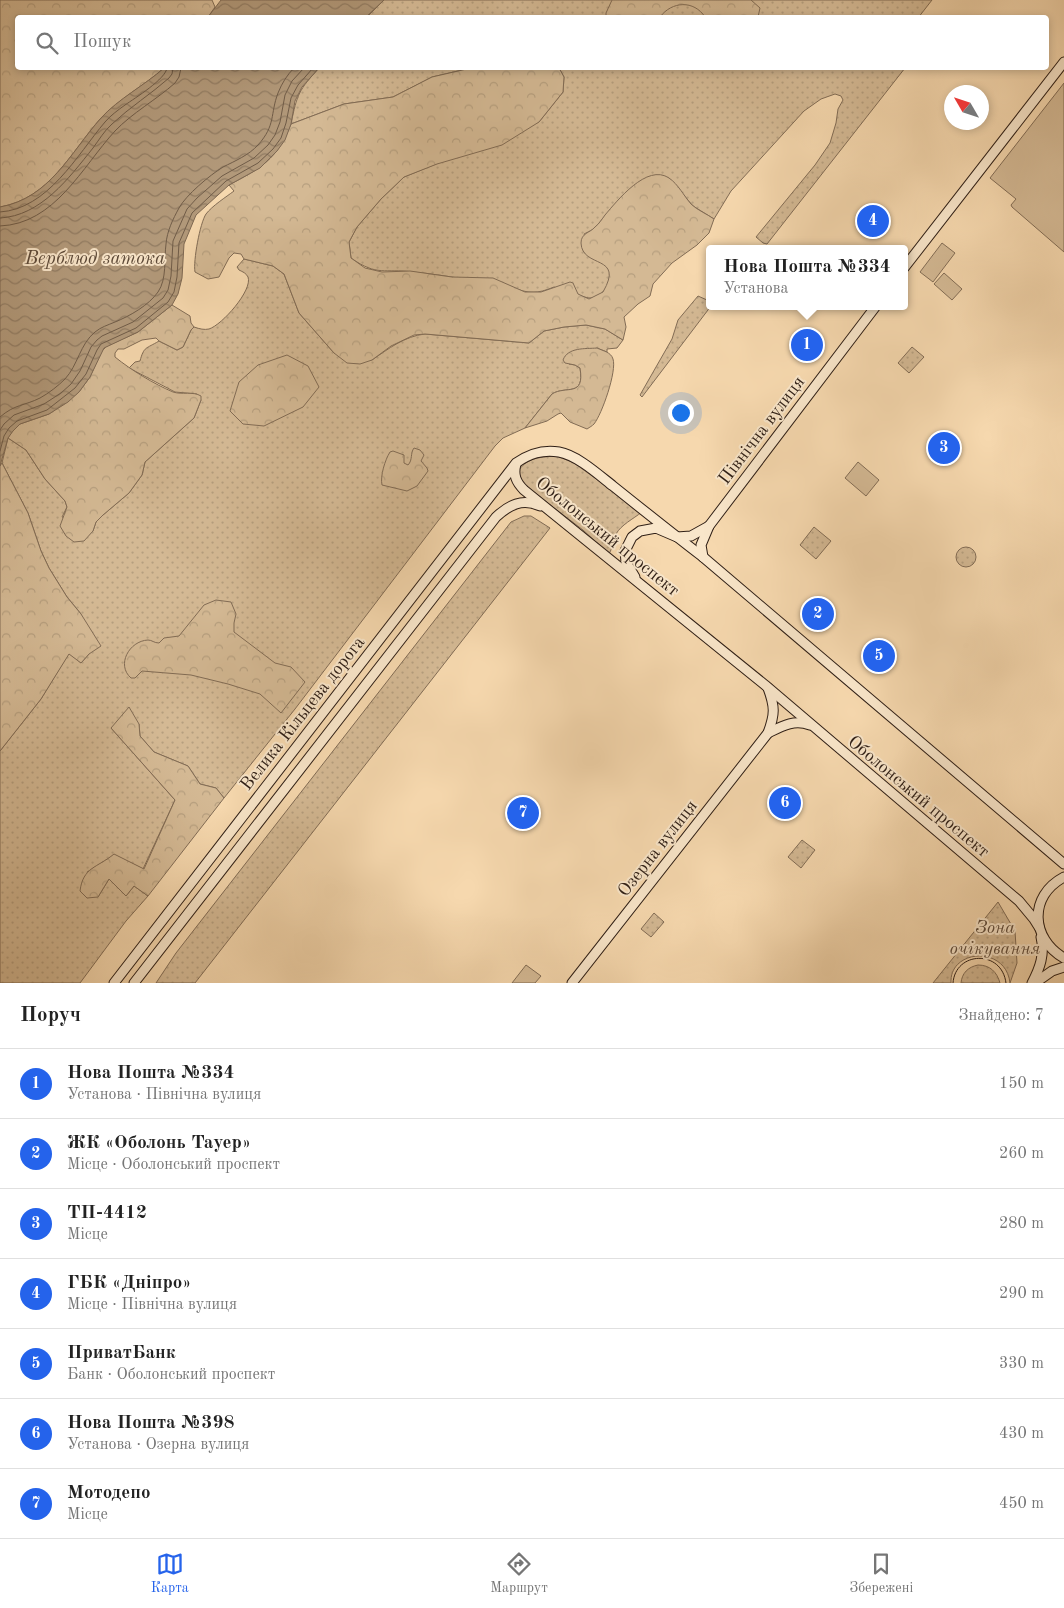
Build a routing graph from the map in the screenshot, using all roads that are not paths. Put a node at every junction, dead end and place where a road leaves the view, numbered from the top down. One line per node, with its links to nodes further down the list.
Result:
1 (1064, 62): 2 (main road)
2 (908, 263)
3 (873, 310): 6 (main road, Північна вулиця)
4 (516, 463): 5 (main road, Оболонський проспект); 7 (main road, Оболонський проспект); 18 (main road, Велика Кільцева дорога)
5 (544, 507): 9 (main road, Оболонський проспект); 19 (main road, Велика Кільцева дорога)
6 (709, 526): 7 (main road, Північна вулиця); 8 (main road, Північна вулиця)
7 (677, 537): 8 (main road, Оболонський проспект); 9 (main road)
8 (703, 557): 13 (main road, Оболонський проспект)
9 (639, 583): 10 (main road, Оболонський проспект)
10 (768, 688): 11 (main road, Оболонський проспект); 12 (main road)
11 (812, 727): 12 (main road); 15 (main road, Оболонський проспект)
12 (768, 733): 20 (main road, Озерна вулиця)
13 (1064, 864)
14 (1064, 877): 15 (main road)
15 (1040, 931): 16 (main road, Оболонський проспект); 21 (main road)
16 (1064, 958)
17 (1064, 967): 21 (main road)
18 (114, 983)
19 (134, 983)
20 (572, 983)
21 (1033, 983)

